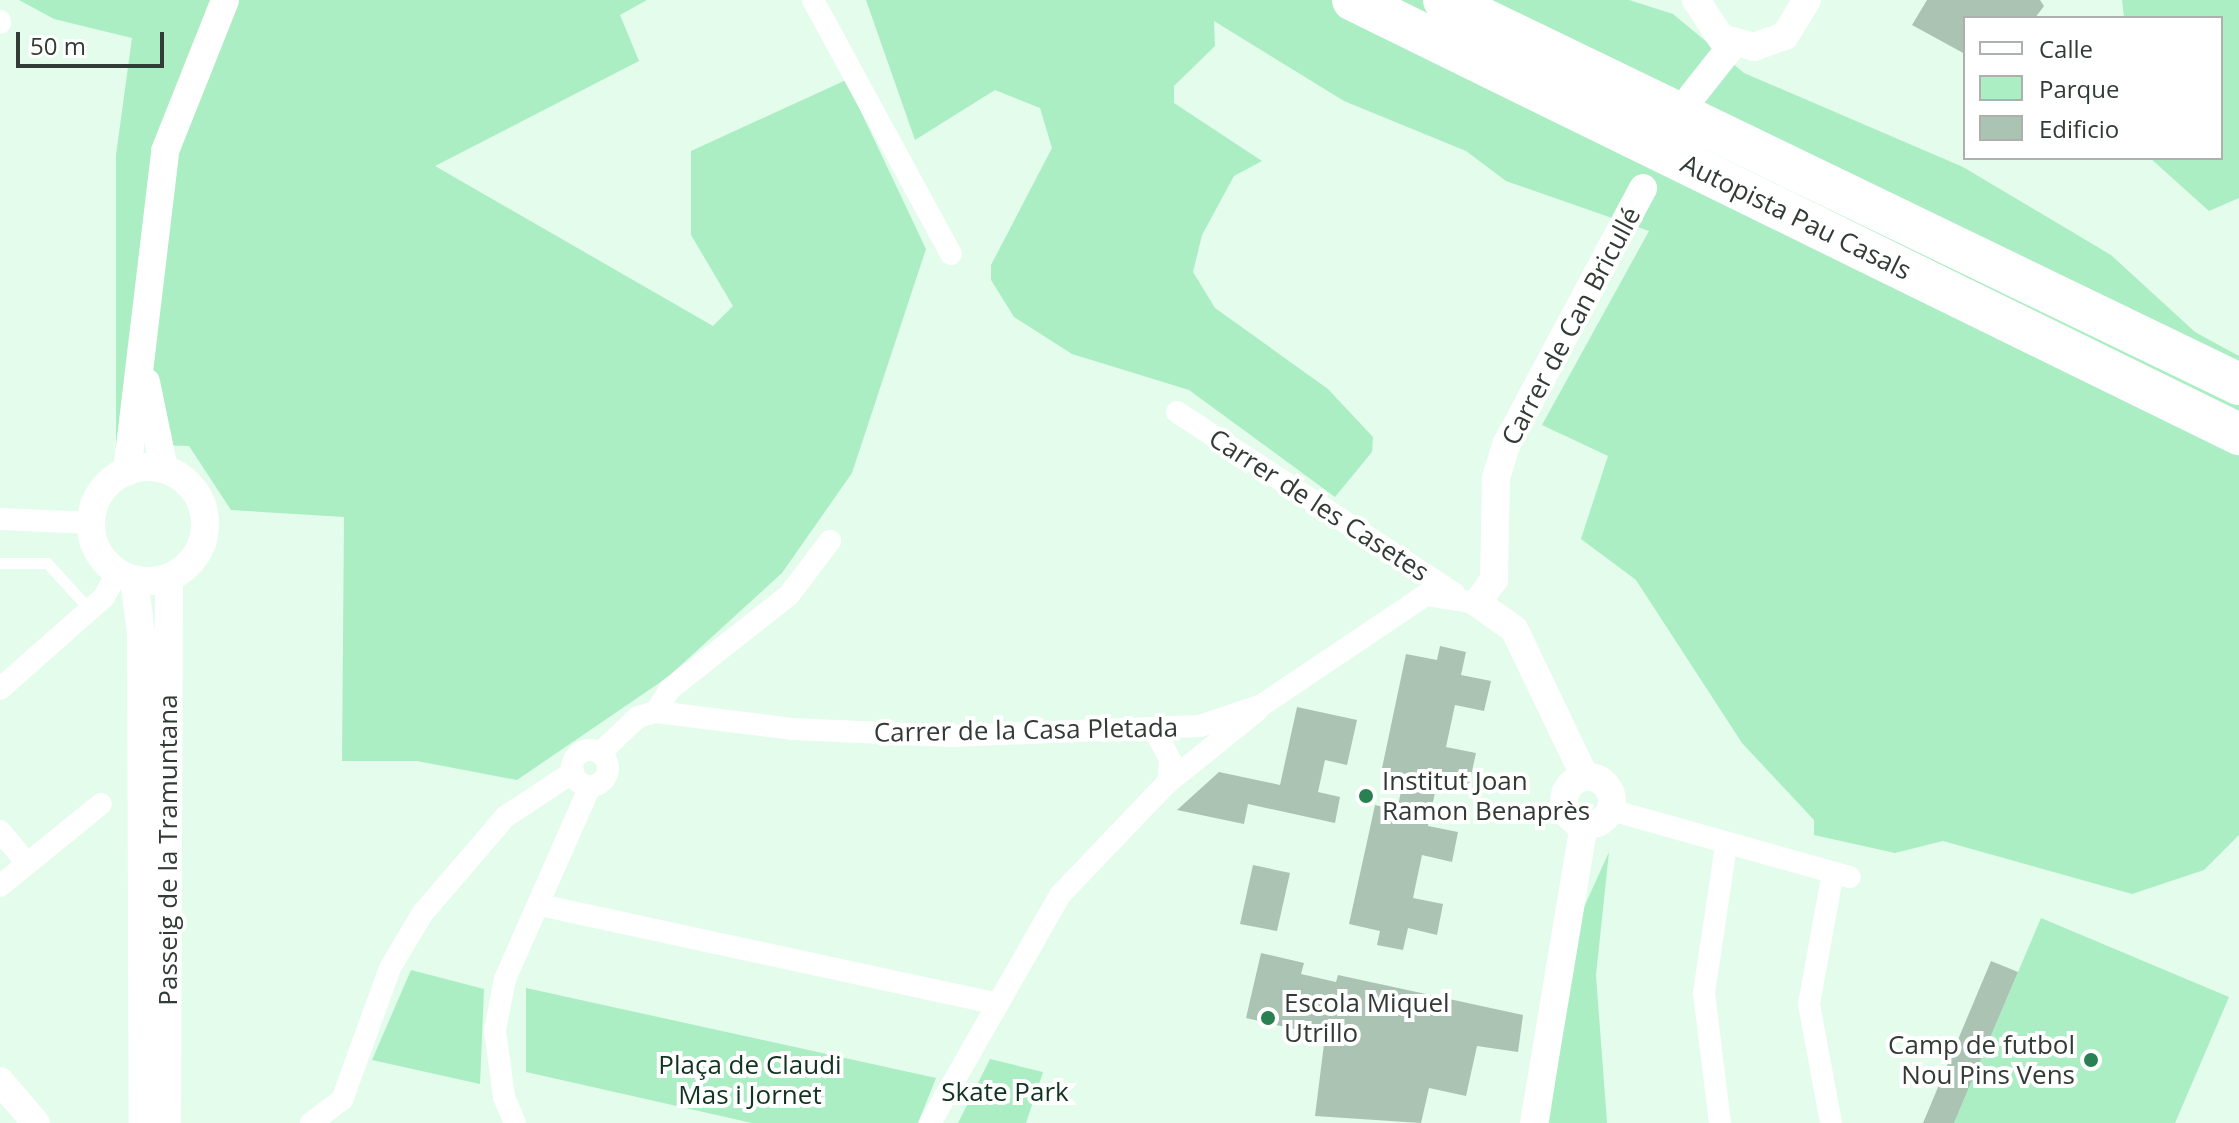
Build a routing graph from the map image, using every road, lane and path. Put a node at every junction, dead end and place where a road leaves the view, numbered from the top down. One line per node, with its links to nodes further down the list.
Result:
1 (225, 0): 12 (street)
2 (813, 0): 10 (street)
3 (1353, 0): 11 (highway, Autopista Pau Casals)
4 (1444, 0): 13 (highway, Autopista Pau Casals)
5 (1807, 0): 7 (street)
6 (1695, 1): 7 (street)
7 (1722, 37): 8 (street)
8 (1692, 96)
9 (1643, 188): 25 (street, Carrer de Can Bricullé)
10 (951, 254)
11 (2081, 356): 15 (highway, Autopista Pau Casals); 16 (highway)
12 (142, 362): 17 (street); 18 (street)
13 (2239, 384)
14 (1177, 412): 25 (street, Carrer de les Casetes)
15 (2239, 434)
16 (2239, 462)
17 (164, 469): 18 (street); 24 (street)
18 (127, 472): 20 (street)
19 (0, 519): 20 (street)
20 (91, 523): 23 (street, Passeig de la Tramuntana)
21 (830, 541): 29 (street)
22 (0, 563): 26 (lane)
23 (126, 576): 24 (street); 26 (street); 44 (street, Passeig de la Tramuntana)
24 (169, 577): 47 (street, Passeig de la Tramuntana)
25 (1469, 600): 28 (street, Carrer de la Casa Pletada); 31 (street)
26 (91, 610): 27 (street)
27 (0, 689)
28 (1262, 705): 30 (street, Carrer de la Casa Pletada); 33 (street)
29 (656, 712): 30 (street, Carrer de la Casa Pletada); 32 (street)
30 (1154, 730): 33 (street)
31 (1585, 777): 35 (street); 36 (street)
32 (582, 779): 41 (street); 45 (street)
33 (1169, 781): 42 (street)
34 (101, 804): 39 (street)
35 (1611, 810): 36 (street); 38 (street)
36 (1584, 825): 50 (street)
37 (0, 831): 39 (street)
38 (1726, 846): 51 (street); 52 (street)
39 (27, 863): 40 (street)
40 (0, 886)
41 (540, 905): 42 (street); 48 (street)
42 (993, 1003): 49 (street)
43 (0, 1081): 46 (street)
44 (144, 1112)
45 (321, 1121)
46 (36, 1123)
47 (167, 1123)
48 (515, 1123)
49 (930, 1123)
50 (1534, 1123)
51 (1720, 1123)
52 (1831, 1123)

